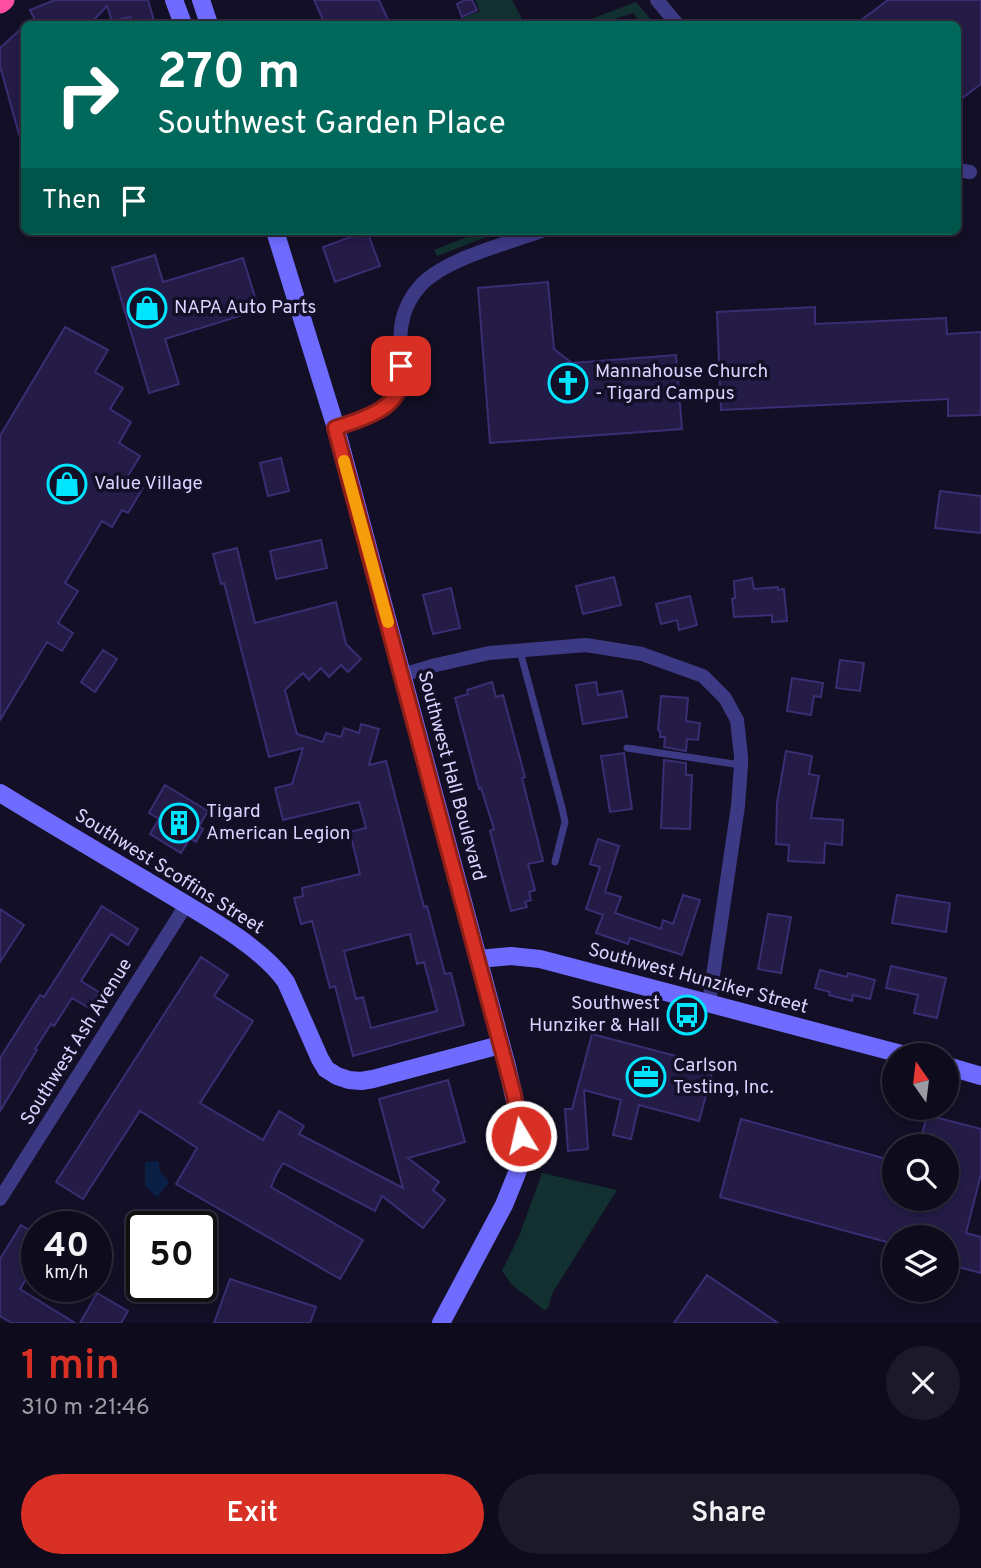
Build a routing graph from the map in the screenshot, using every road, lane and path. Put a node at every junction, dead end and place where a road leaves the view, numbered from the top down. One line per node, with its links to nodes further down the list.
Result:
1 (174, 0): 4 (main road)
2 (201, 0): 5 (main road)
3 (657, 0): 6 (street)
4 (182, 21)
5 (207, 21)
6 (674, 21)
7 (276, 235): 9 (main road, Southwest Hall Boulevard)
8 (531, 235): 9 (street)
9 (335, 428): 11 (main road, Southwest Hall Boulevard)
10 (520, 650): 11 (street); 13 (street); 15 (lane)
11 (402, 676): 17 (main road, Southwest Hall Boulevard)
12 (627, 748): 13 (lane)
13 (741, 765): 18 (street)
14 (0, 793): 16 (main road, Southwest Scoffins Street)
15 (555, 862)
16 (186, 905): 19 (main road, Southwest Scoffins Street); 23 (street, Southwest Ash Avenue)
17 (478, 959): 18 (main road, Southwest Hunziker Street); 19 (main road, Southwest Hall Boulevard)
18 (709, 1003): 20 (main road, Southwest Hunziker Street)
19 (500, 1045): 24 (main road, Southwest Hall Boulevard)
20 (882, 1049)
21 (959, 1070): 22 (main road)
22 (981, 1076)
23 (0, 1199)
24 (441, 1323)

